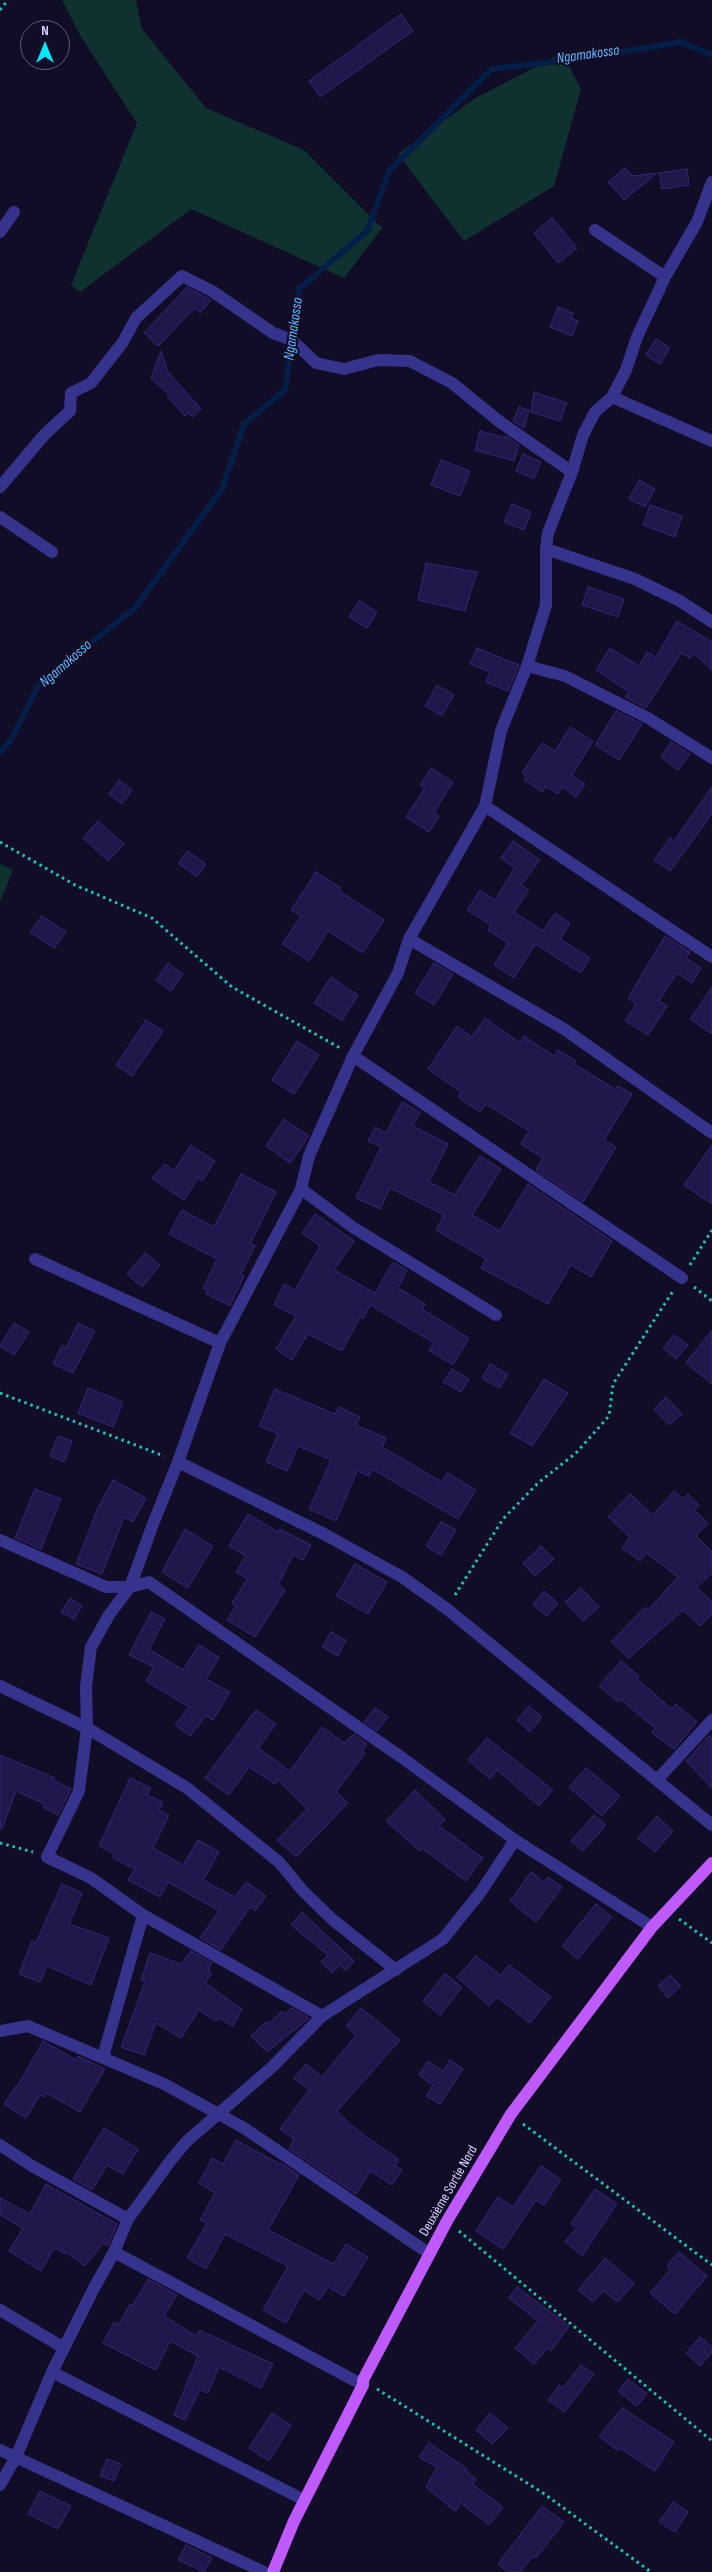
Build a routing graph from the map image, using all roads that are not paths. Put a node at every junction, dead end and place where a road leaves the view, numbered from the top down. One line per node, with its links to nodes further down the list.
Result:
1 (712, 182): 5 (street)
2 (14, 212): 4 (street)
3 (595, 230): 5 (street)
4 (0, 232)
5 (665, 277): 6 (street)
6 (612, 397): 7 (street); 8 (street)
7 (712, 441)
8 (572, 472): 9 (street); 11 (street)
9 (0, 487)
10 (0, 517): 12 (street)
11 (546, 549): 13 (street); 14 (street)
12 (52, 552)
13 (712, 622)
14 (527, 666): 15 (street); 16 (street)
15 (712, 758)
16 (485, 806): 17 (street); 18 (street)
17 (409, 939): 19 (street); 20 (street)
18 (712, 957)
19 (354, 1056): 21 (street); 23 (street)
20 (712, 1133)
21 (301, 1189): 24 (street); 25 (street)
22 (35, 1259): 25 (street)
23 (682, 1278)
24 (496, 1315)
25 (220, 1343): 26 (street)
26 (178, 1462): 28 (street); 32 (street)
27 (0, 1540): 28 (street)
28 (130, 1587): 31 (street); 34 (street)
29 (0, 1686): 31 (street)
30 (712, 1720): 32 (street)
31 (87, 1728): 36 (street); 38 (street)
32 (657, 1780): 33 (street)
33 (712, 1825)
34 (515, 1840): 37 (street); 38 (street)
35 (712, 1863): 37 (main road, Deuxième Sortie Nord)
36 (144, 1915): 39 (street); 41 (street)
37 (652, 1927): 46 (main road, Deuxième Sortie Nord)
38 (396, 1970): 39 (street)
39 (322, 2016): 42 (street)
40 (0, 2031): 41 (street)
41 (102, 2057): 42 (street)
42 (218, 2113): 44 (street); 46 (street)
43 (0, 2145): 44 (street)
44 (128, 2219): 45 (street)
45 (114, 2252): 48 (street); 50 (street)
46 (430, 2254): 50 (main road, Deuxième Sortie Nord)
47 (0, 2310): 48 (street)
48 (64, 2348): 49 (street)
49 (52, 2372): 52 (street); 54 (street)
50 (363, 2382): 54 (main road, Deuxième Sortie Nord)
51 (0, 2450): 52 (street)
52 (16, 2457): 53 (street); 55 (street)
53 (0, 2484)
54 (304, 2500): 56 (main road, Deuxième Sortie Nord)
55 (264, 2572)
56 (273, 2572)

